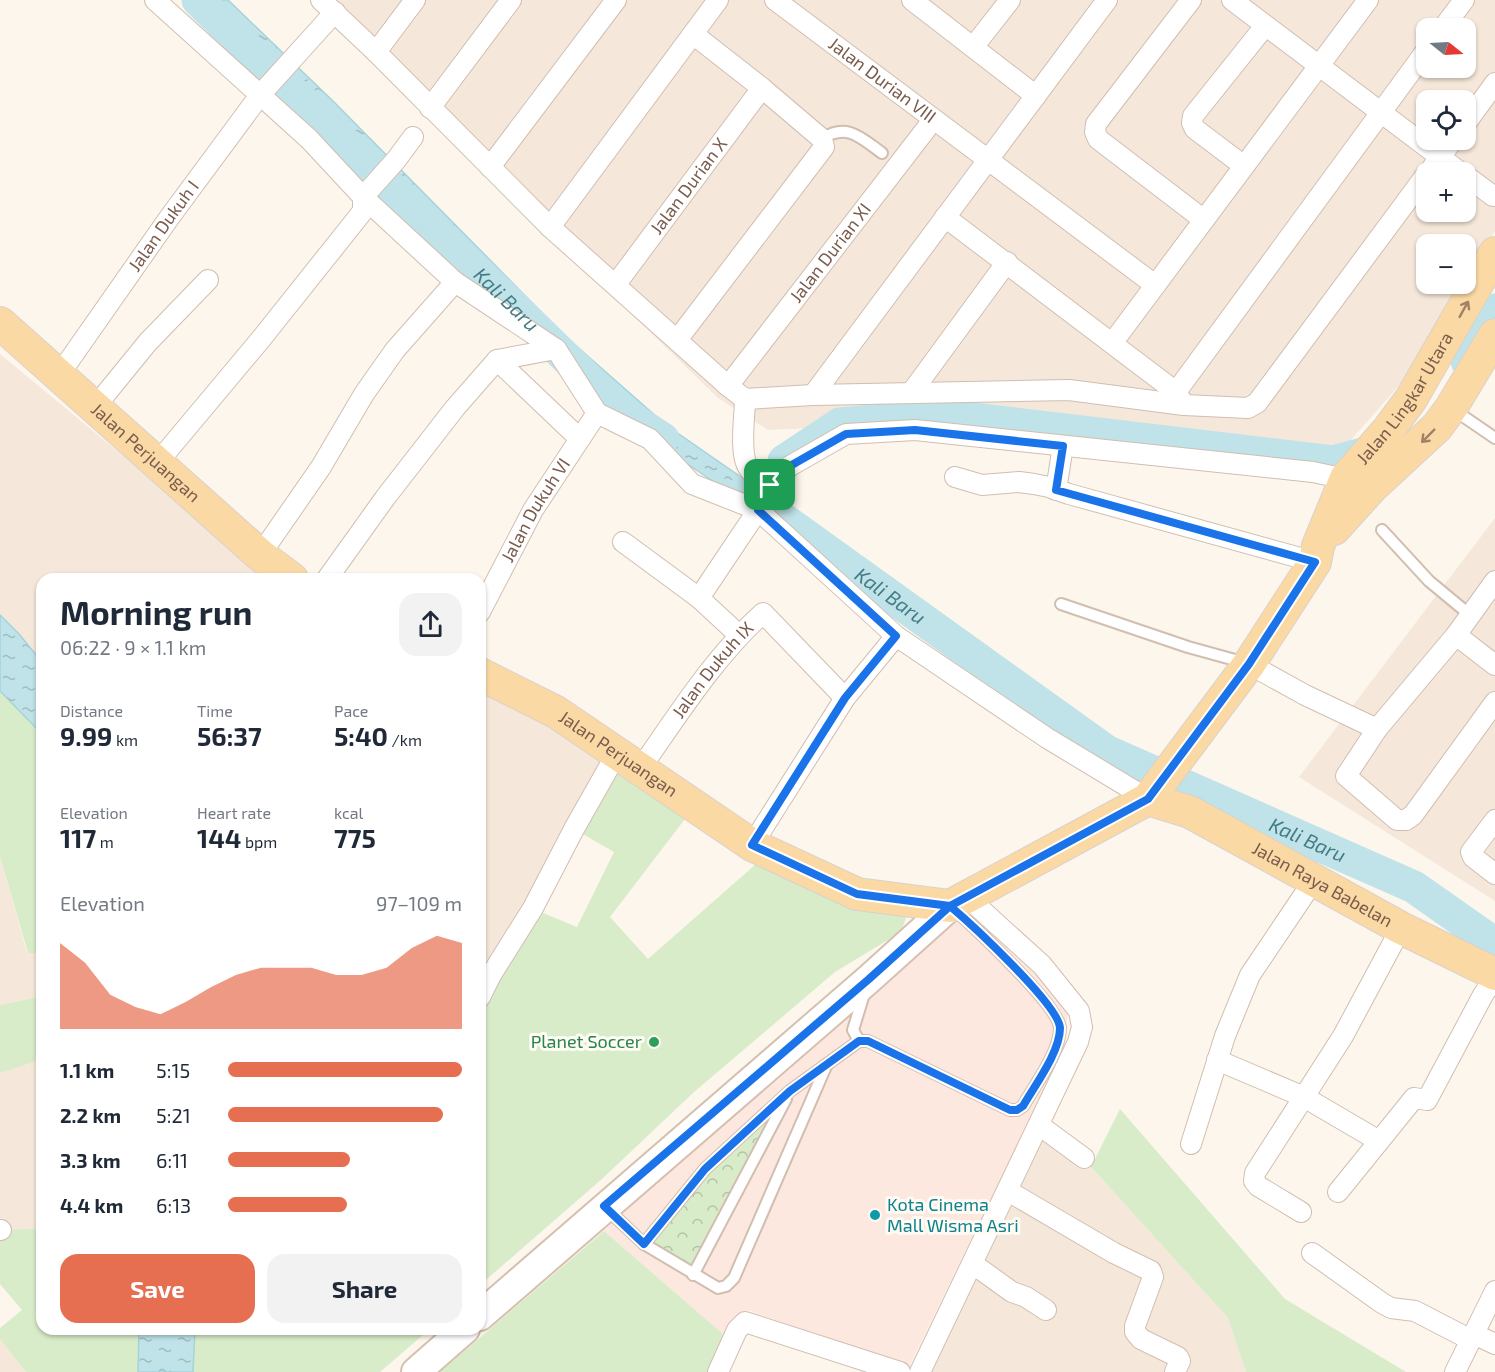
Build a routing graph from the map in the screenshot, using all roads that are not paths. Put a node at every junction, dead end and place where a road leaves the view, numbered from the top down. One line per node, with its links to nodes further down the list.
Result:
1 (155, 0): 23 (street)
2 (415, 0): 19 (street)
3 (511, 0): 26 (street)
4 (616, 0): 36 (street)
5 (718, 0): 17 (street)
6 (775, 0): 29 (street, Jalan Durian VIII)
7 (912, 0): 18 (street)
8 (1010, 0): 18 (street)
9 (1107, 0): 25 (street)
10 (1191, 0): 42 (street)
11 (1232, 0): 16 (street)
12 (1464, 0): 15 (street)
13 (1365, 1): 21 (street)
14 (328, 6): 19 (street); 23 (street, Jalan Dukuh I)
15 (1450, 18)
16 (1265, 26): 21 (street); 35 (street)
17 (693, 34): 24 (street); 43 (street)
18 (974, 46): 25 (street)
19 (376, 52): 26 (street)
20 (1416, 65): 28 (street)
21 (1319, 66): 28 (street); 35 (street)
22 (1495, 83): 27 (street)
23 (266, 88): 40 (street); 56 (street, Jalan Dukuh I)
24 (762, 88): 31 (street); 48 (street, Jalan Durian X)
25 (1036, 96): 33 (street)
26 (430, 108): 36 (street)
27 (1476, 109)
28 (1381, 113): 34 (street); 60 (street)
29 (933, 120): 33 (street, Jalan Durian VIII); 57 (street, Jalan Durian XI)
30 (413, 137): 40 (street)
31 (822, 139): 32 (lane); 52 (street)
32 (882, 153)
33 (988, 160): 41 (street); 49 (street, Jalan Durian VIII)
34 (1426, 162)
35 (1244, 166): 42 (street)
36 (490, 167): 43 (street)
37 (1476, 183): 39 (street)
38 (1416, 190): 60 (street)
39 (1493, 196)
40 (363, 197): 47 (street); 68 (street)
41 (945, 217): 45 (street); 59 (street)
42 (1204, 220): 49 (street)
43 (550, 227): 48 (street)
44 (1495, 253): 70 (main road, Jalan Lingkar Utara, one-way to 44)
45 (1007, 262): 53 (street); 58 (street)
46 (208, 280): 62 (street)
47 (455, 282): 54 (street); 76 (street)
48 (616, 284): 52 (street)
49 (1155, 285): 53 (street)
50 (0, 323): 56 (main road, Jalan Perjuangan)
51 (1495, 335): 63 (main road, Jalan Lingkar Utara)
52 (677, 340): 57 (street)
53 (1113, 342): 60 (street)
54 (556, 349): 55 (street); 64 (street)
55 (497, 360): 66 (street); 78 (street)
56 (59, 375): 62 (main road, Jalan Perjuangan)
57 (728, 386): 61 (street)
58 (911, 393): 59 (street); 60 (street)
59 (813, 395): 61 (street)
60 (1180, 398)
61 (746, 399): 71 (street)
62 (95, 407): 68 (main road, Jalan Perjuangan)
63 (1451, 408): 65 (lane); 70 (main road, Jalan Lingkar Utara, one-way to 70)
64 (597, 413): 66 (street, Jalan Dukuh VI); 71 (street)
65 (1495, 438)
66 (580, 439): 81 (street, Jalan Dukuh VI)
67 (1063, 446): 70 (street); 71 (street); 72 (street)
68 (158, 462): 76 (main road, Jalan Perjuangan)
69 (955, 477): 72 (street)
70 (1356, 479): 75 (main road, Jalan Lingkar Utara)
71 (764, 490): 80 (street); 86 (street)
72 (1056, 490): 75 (street)
73 (1382, 530): 83 (lane)
74 (623, 542): 80 (street)
75 (1317, 554): 87 (main road, Jalan Lingkar Utara)
76 (260, 555): 77 (main road, Jalan Perjuangan)
77 (284, 573)
78 (331, 573)
79 (1495, 581): 83 (street)
80 (699, 598): 84 (street)
81 (486, 600)
82 (1060, 604): 87 (lane)
83 (1470, 615): 85 (street)
84 (739, 635): 90 (street, Jalan Dukuh IX); 93 (street, Jalan Dukuh IX)
85 (1456, 635): 88 (street); 92 (street)
86 (896, 636): 90 (street); 94 (street)
87 (1249, 664): 92 (street); 94 (main road, Jalan Lingkar Utara)
88 (1495, 665)
89 (486, 677): 93 (main road, Jalan Perjuangan)
90 (845, 698): 96 (street)
91 (1495, 702): 92 (street)
92 (1377, 729)
93 (628, 761): 96 (main road, Jalan Perjuangan); 103 (street, Jalan Dukuh IX)
94 (1149, 797): 98 (main road, Jalan Raya Babelan); 99 (main road, Jalan Lingkar Utara)
95 (1495, 819): 97 (street)
96 (752, 845): 99 (main road, Jalan Perjuangan)
97 (1495, 874)
98 (1314, 880): 100 (main road, Jalan Raya Babelan); 105 (street)
99 (958, 902): 102 (street); 104 (lane); 109 (street)
100 (1401, 928): 101 (main road, Jalan Raya Babelan); 108 (street)
101 (1495, 976): 110 (street)
102 (869, 979): 104 (lane); 115 (street)
103 (486, 985)
104 (859, 1041): 106 (lane)
105 (1217, 1060): 108 (street); 111 (street)
106 (827, 1064): 107 (lane); 120 (lane)
107 (790, 1091): 117 (lane); 120 (lane)
108 (1304, 1097): 110 (street); 116 (street)
109 (1039, 1125): 112 (street); 113 (street)
110 (1379, 1141): 114 (street)
111 (1191, 1144)
112 (1084, 1158)
113 (1008, 1191): 119 (street); 131 (street)
114 (1338, 1192)
115 (604, 1206): 117 (lane); 123 (street)
116 (1301, 1212)
117 (644, 1244): 120 (lane)
118 (1312, 1253): 125 (street)
119 (973, 1264): 122 (street); 130 (street)
120 (693, 1275)
121 (1495, 1291): 125 (street)
122 (1046, 1310)
123 (486, 1311)
124 (458, 1335): 127 (street)
125 (1473, 1337): 126 (street); 132 (street)
126 (1495, 1344)
127 (416, 1372)
128 (718, 1372): 129 (street)
129 (900, 1372)
130 (920, 1372)
131 (1175, 1372)
132 (1455, 1372)

